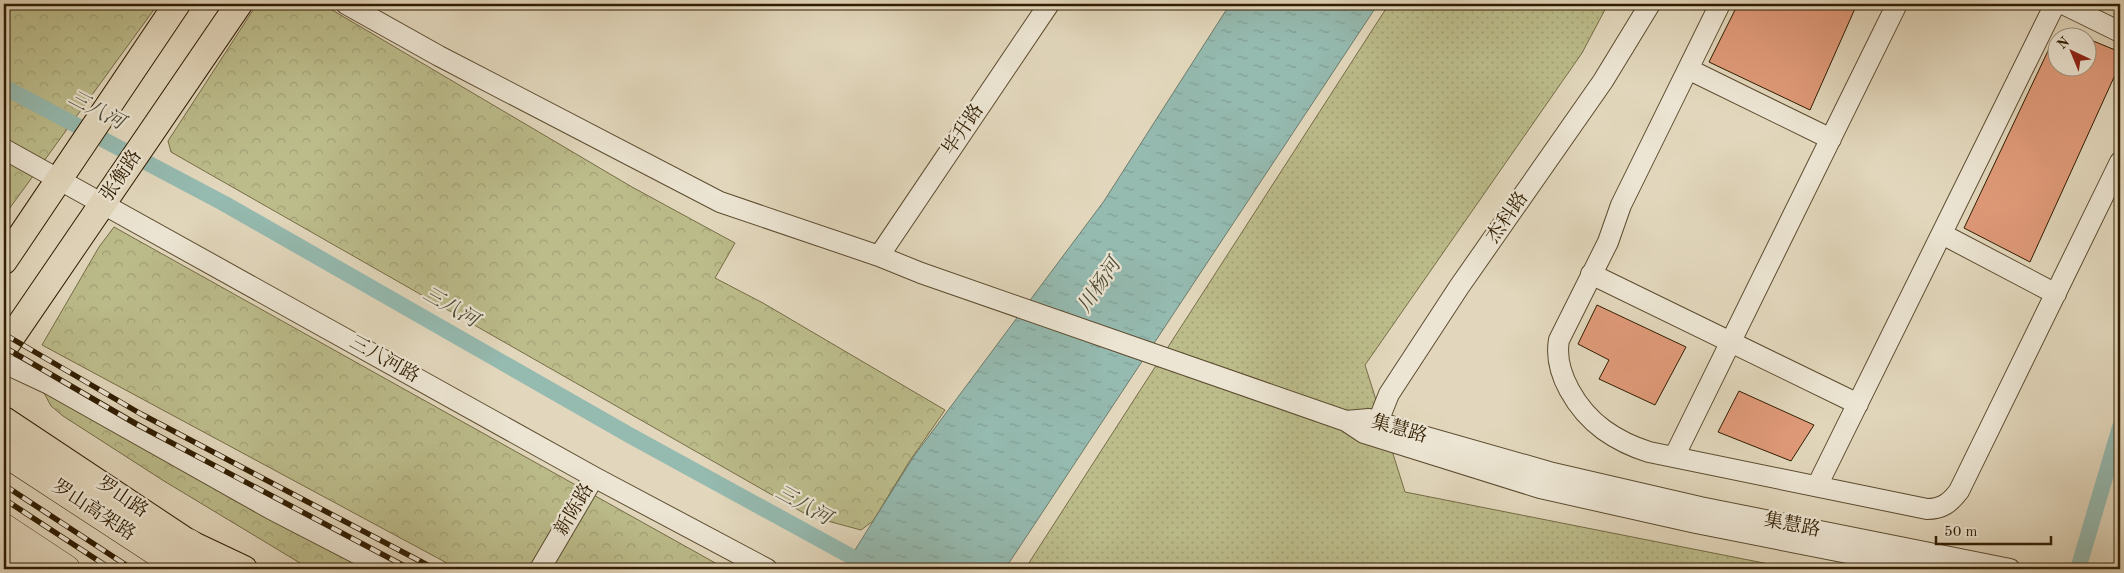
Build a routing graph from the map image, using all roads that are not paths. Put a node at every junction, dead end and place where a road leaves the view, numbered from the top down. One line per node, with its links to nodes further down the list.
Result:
1 (177, 4): 16 (main road)
2 (239, 4): 17 (main road, 张衡路)
3 (346, 4): 19 (street)
4 (1049, 4): 19 (street, 毕升路)
5 (1636, 4): 28 (street, 杰科路)
6 (1650, 4): 28 (street, 杰科路)
7 (1720, 4): 12 (street)
8 (1897, 4): 13 (street)
9 (2055, 4): 18 (street)
10 (2063, 4): 11 (street)
11 (2120, 32)
12 (1688, 69): 13 (street); 21 (street)
13 (1831, 139): 23 (street)
14 (4, 149): 16 (street, 三八河路)
15 (2120, 162): 22 (street)
16 (64, 171): 17 (street, 三八河路); 20 (main road)
17 (108, 196): 24 (main road, 张衡路); 31 (street, 三八河路)
18 (1942, 234): 22 (street); 26 (street)
19 (879, 256): 28 (street, 集慧路)
20 (4, 260)
21 (1592, 274): 23 (street); 30 (street)
22 (2056, 294): 32 (street)
23 (1731, 342): 26 (street); 30 (street)
24 (4, 348)
25 (4, 363): 41 (street)
26 (1858, 404): 32 (street)
27 (4, 420): 34 (main road, 罗山路)
28 (1371, 427): 44 (street, 集慧路); 45 (street, 集慧路)
29 (4, 452): 38 (highway, 罗山高架路)
30 (1674, 457): 32 (street)
31 (594, 477): 42 (street, 新陈路); 43 (street, 三八河路)
32 (1817, 486)
33 (4, 528): 37 (highway)
34 (189, 543): 39 (highway); 40 (main road, 罗山路)
35 (4, 557): 36 (main road)
36 (23, 569)
37 (66, 569)
38 (183, 569)
39 (222, 569)
40 (244, 569)
41 (387, 569)
42 (540, 569)
43 (767, 569)
44 (1929, 569)
45 (2010, 569)

